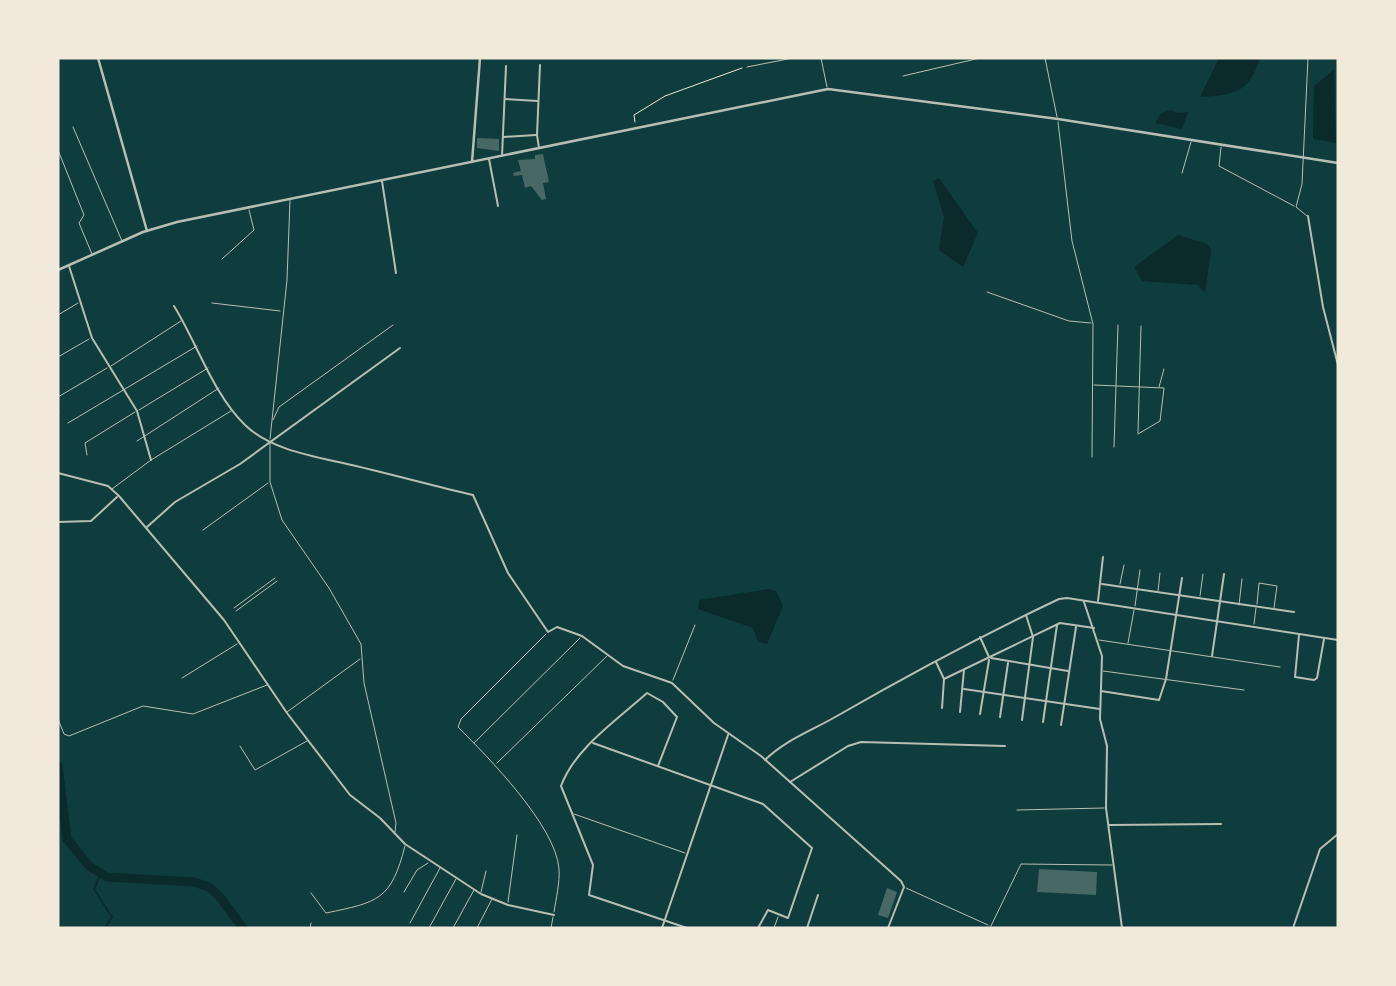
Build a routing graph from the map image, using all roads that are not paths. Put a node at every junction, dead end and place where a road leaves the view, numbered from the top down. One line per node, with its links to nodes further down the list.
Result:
1 (98, 58): 35 (street)
2 (480, 58): 26 (street)
3 (793, 58): 10 (lane)
4 (821, 58): 12 (lane)
5 (980, 58): 11 (lane)
6 (1045, 58): 15 (lane)
7 (1308, 58): 24 (lane)
8 (540, 65): 14 (street)
9 (506, 66): 13 (street)
10 (747, 66)
11 (903, 76)
12 (828, 89): 15 (street); 21 (street)
13 (504, 99): 14 (street); 18 (street)
14 (539, 102): 17 (street)
15 (1058, 119): 19 (street); 49 (lane)
16 (73, 127): 36 (lane)
17 (537, 135): 18 (street); 21 (street)
18 (502, 137): 23 (street)
19 (1192, 140): 20 (street); 28 (lane)
20 (1221, 145): 24 (street); 32 (lane)
21 (539, 148): 23 (street)
22 (58, 150): 37 (lane)
23 (502, 156): 25 (street)
24 (1301, 157): 27 (street); 32 (lane)
25 (489, 159): 26 (street); 31 (street)
26 (472, 162): 29 (street)
27 (1338, 163)
28 (1182, 173)
29 (382, 181): 30 (street); 41 (street)
30 (290, 200): 33 (street); 46 (lane)
31 (498, 206)
32 (1296, 207): 34 (lane)
33 (248, 208): 35 (street); 38 (lane)
34 (1308, 216): 57 (street)
35 (147, 231): 36 (street)
36 (122, 241): 37 (street)
37 (92, 254): 39 (street)
38 (222, 259)
39 (69, 265): 40 (street); 43 (street)
40 (58, 270)
41 (396, 273)
42 (986, 292): 49 (lane)
43 (80, 302): 47 (lane); 53 (street)
44 (212, 303): 46 (lane)
45 (174, 306): 48 (street)
46 (283, 311): 71 (lane)
47 (58, 315)
48 (183, 320): 54 (street); 58 (lane)
49 (1093, 324): 61 (lane)
50 (393, 325): 71 (lane)
51 (1118, 325): 62 (lane)
52 (1141, 326): 63 (lane)
53 (92, 338): 56 (lane); 58 (street)
54 (197, 346): 59 (street); 66 (lane)
55 (400, 348): 73 (street)
56 (58, 357)
57 (1338, 365)
58 (110, 366): 66 (street); 67 (lane)
59 (208, 368): 65 (street); 69 (lane)
60 (1164, 369): 64 (lane)
61 (1092, 384): 62 (lane); 77 (lane)
62 (1116, 386): 63 (lane); 75 (lane)
63 (1139, 387): 64 (lane); 64 (lane)
64 (1159, 387)
65 (219, 388): 68 (street); 72 (lane)
66 (123, 392): 69 (street); 70 (lane)
67 (58, 397)
68 (233, 410): 73 (street); 78 (lane)
69 (137, 411): 72 (street); 76 (lane)
70 (68, 423)
71 (272, 423): 73 (lane)
72 (146, 436): 74 (lane); 78 (street)
73 (270, 440): 80 (lane); 84 (street); 120 (street)
74 (137, 441)
75 (1114, 447)
76 (88, 454)
77 (1092, 457)
78 (151, 460): 81 (lane)
79 (58, 473): 81 (street)
80 (270, 482): 85 (lane); 133 (lane)
81 (112, 489): 82 (street)
82 (118, 496): 83 (street); 84 (street)
83 (58, 522)
84 (146, 528): 128 (street)
85 (203, 530)
86 (1103, 557): 96 (street)
87 (1124, 565): 97 (lane)
88 (1140, 570): 98 (lane)
89 (1160, 573): 99 (lane)
90 (1224, 573): 104 (street)
91 (1203, 575): 101 (lane)
92 (275, 578): 107 (lane)
93 (1182, 578): 100 (street)
94 (1242, 579): 105 (lane)
95 (277, 581): 110 (lane)
96 (1102, 584): 97 (street); 103 (street)
97 (1120, 586): 98 (street)
98 (1137, 589): 99 (street); 108 (lane)
99 (1158, 590): 100 (street)
100 (1178, 596): 101 (street); 112 (street)
101 (1199, 598): 104 (street)
102 (1083, 600): 103 (street); 113 (street); 119 (street)
103 (1097, 602): 108 (street)
104 (1221, 602): 105 (street); 114 (street)
105 (1239, 605): 106 (street)
106 (1256, 607): 109 (street); 109 (lane); 118 (lane)
107 (234, 608)
108 (1135, 608): 112 (street); 129 (lane)
109 (1274, 610): 111 (street)
110 (236, 611)
111 (1294, 612)
112 (1176, 614): 114 (street); 130 (street)
113 (1026, 615): 123 (street); 124 (street)
114 (1219, 621): 118 (street); 132 (street)
115 (1057, 624): 117 (street); 124 (street); 139 (street)
116 (695, 625): 146 (lane)
117 (1076, 626): 119 (street); 142 (street)
118 (1254, 627): 121 (street)
119 (1095, 628): 126 (street)
120 (548, 632): 122 (street); 168 (lane)
121 (1299, 634): 125 (street); 125 (street)
122 (582, 636): 131 (street); 168 (lane)
123 (980, 636): 134 (street); 135 (street)
124 (1033, 637): 134 (street); 137 (street)
125 (1324, 638): 127 (street)
126 (1099, 640): 129 (lane); 141 (street)
127 (1338, 640)
128 (239, 643): 143 (lane); 147 (street)
129 (1128, 644): 130 (lane)
130 (1171, 650): 132 (lane); 145 (street)
131 (608, 655): 146 (street); 173 (lane)
132 (1212, 656): 138 (lane)
133 (362, 658): 159 (lane); 182 (lane)
134 (990, 658): 136 (street); 140 (street); 151 (street)
135 (935, 660): 144 (street); 172 (street)
136 (1009, 662): 137 (street); 152 (street)
137 (1029, 664): 139 (street); 153 (street)
138 (1280, 667)
139 (1050, 668): 142 (street); 154 (street)
140 (964, 669): 144 (street); 148 (street)
141 (1101, 670): 145 (lane); 150 (street)
142 (1069, 671): 155 (street)
143 (182, 678)
144 (944, 679): 156 (street)
145 (1166, 680): 149 (lane); 150 (street)
146 (672, 683): 166 (street)
147 (267, 685): 159 (street); 162 (lane)
148 (964, 689): 151 (street); 158 (street)
149 (1244, 690)
150 (1100, 691): 157 (street)
151 (983, 692): 152 (street); 160 (street)
152 (1004, 695): 153 (street); 161 (street)
153 (1024, 698): 154 (street); 163 (street)
154 (1046, 702): 155 (street); 164 (street)
155 (1065, 704): 157 (street); 165 (street)
156 (942, 708)
157 (1100, 709): 177 (street)
158 (960, 712)
159 (286, 713): 167 (street)
160 (980, 714)
161 (1000, 718)
162 (58, 719)
163 (1022, 720)
164 (1043, 722)
165 (1061, 725)
166 (729, 734): 172 (street); 176 (street)
167 (308, 741): 170 (lane); 182 (street)
168 (474, 743): 173 (lane)
169 (592, 743): 174 (street); 174 (street); 179 (street)
170 (240, 746)
171 (1006, 746): 175 (street)
172 (764, 761): 175 (street)
173 (496, 765): 201 (lane)
174 (658, 766): 176 (street)
175 (789, 783): 192 (street)
176 (711, 786): 186 (street); 200 (street)
177 (1106, 808): 178 (lane); 181 (street)
178 (1017, 810)
179 (571, 812): 186 (lane); 202 (street)
180 (1221, 824): 181 (street)
181 (1108, 825): 188 (street)
182 (396, 832): 185 (street)
183 (1338, 834): 219 (street)
184 (517, 835): 199 (lane)
185 (405, 844): 187 (street); 194 (lane)
186 (687, 854): 202 (street)
187 (430, 862): 189 (street); 195 (lane)
188 (1112, 865): 205 (lane); 218 (street)
189 (440, 868): 191 (street); 204 (lane)
190 (486, 871): 196 (lane)
191 (456, 879): 193 (street); 207 (lane)
192 (904, 887): 205 (lane); 216 (street)
193 (474, 890): 196 (street); 208 (lane)
194 (311, 892)
195 (404, 892)
196 (481, 894): 198 (street)
197 (818, 895): 215 (street)
198 (492, 898): 199 (street); 209 (lane)
199 (508, 905): 201 (street)
200 (779, 914): 213 (street); 214 (lane)
201 (554, 915): 210 (lane)
202 (664, 921): 211 (street); 212 (street)
203 (311, 923): 206 (lane)
204 (410, 923)
205 (991, 927): 217 (lane)
206 (310, 928)
207 (429, 928)
208 (453, 928)
209 (477, 928)
210 (551, 928)
211 (662, 928)
212 (687, 928)
213 (758, 928)
214 (774, 928)
215 (807, 928)
216 (888, 928)
217 (995, 928)
218 (1122, 928)
219 (1293, 928)

